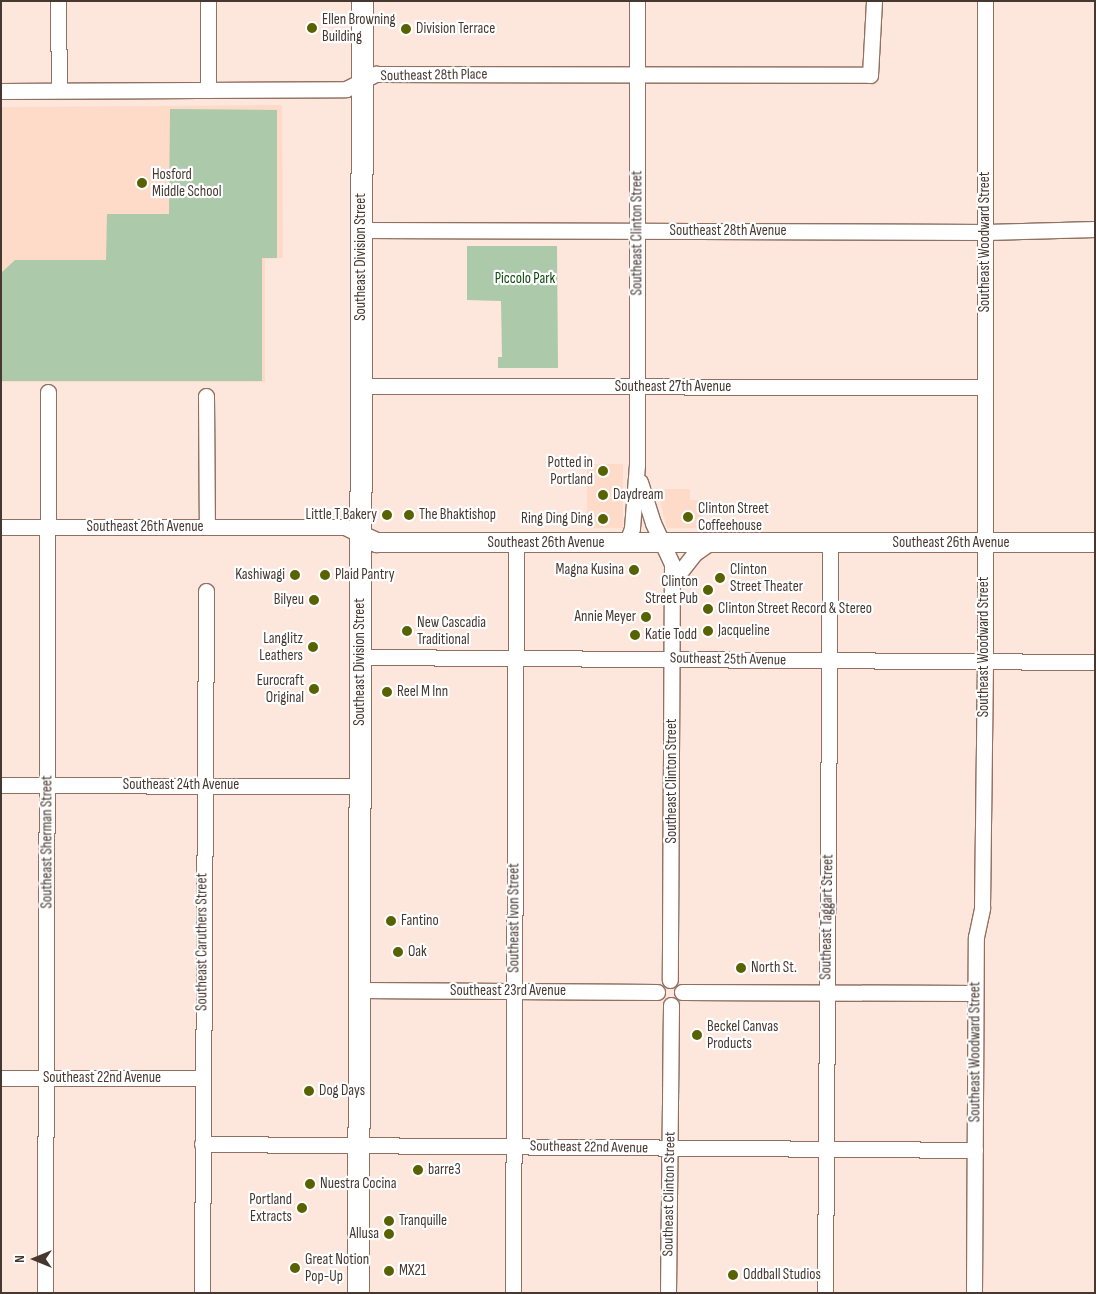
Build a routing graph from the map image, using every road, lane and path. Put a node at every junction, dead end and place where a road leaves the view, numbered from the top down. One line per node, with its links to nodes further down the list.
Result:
1 (58, 1): 9 (street)
2 (208, 1): 10 (street)
3 (362, 1): 8 (main road, Southeast Division Street)
4 (637, 1): 7 (street, Southeast Clinton Street)
5 (874, 1): 7 (street, Southeast 28th Place)
6 (985, 1): 15 (street, Southeast Woodward Street)
7 (637, 75): 8 (street, Southeast 28th Place); 14 (street, Southeast Clinton Street)
8 (362, 81): 10 (street, Southeast 28th Place); 13 (main road, Southeast Division Street)
9 (59, 90): 10 (street, Southeast 28th Place); 11 (street, Southeast 28th Place)
10 (208, 90)
11 (1, 91)
12 (1095, 229): 15 (street, Southeast 28th Avenue)
13 (361, 230): 14 (street, Southeast 28th Avenue); 16 (main road, Southeast Division Street)
14 (637, 231): 15 (street, Southeast 28th Avenue); 17 (street, Southeast Clinton Street)
15 (986, 232): 18 (street, Southeast Woodward Street)
16 (361, 386): 17 (street, Southeast 27th Avenue); 25 (main road, Southeast Division Street)
17 (638, 387): 18 (street, Southeast 27th Avenue); 21 (street, Southeast Clinton Street)
18 (984, 387): 32 (street, Southeast Woodward Street)
19 (48, 392): 24 (street, Southeast Sherman Street)
20 (206, 396): 23 (street)
21 (637, 466): 26 (street, Southeast Clinton Street); 27 (street, Southeast Clinton Street)
22 (1, 527): 24 (street, Southeast 26th Avenue)
23 (206, 527): 24 (street, Southeast 26th Avenue); 25 (street, Southeast 26th Avenue)
24 (48, 528): 43 (street, Southeast Sherman Street)
25 (361, 535): 31 (street, Southeast 26th Avenue); 35 (main road, Southeast Division Street)
26 (627, 542): 27 (street, Southeast 26th Avenue); 31 (street, Southeast 26th Avenue)
27 (662, 542): 28 (street, Southeast 26th Avenue); 33 (street, Southeast Clinton Street)
28 (711, 542): 29 (street, Southeast 26th Avenue); 33 (street)
29 (830, 542): 32 (street, Southeast 26th Avenue); 38 (street, Southeast Taggart Street)
30 (1095, 542): 32 (street, Southeast 26th Avenue)
31 (516, 543): 36 (street, Southeast Ivon Street)
32 (984, 543): 39 (street, Southeast Woodward Street)
33 (673, 581): 37 (street, Southeast Clinton Street)
34 (206, 591): 41 (street, Southeast Caruthers Street)
35 (360, 657): 36 (street, Southeast 25th Avenue); 44 (main road, Southeast Division Street)
36 (516, 658): 37 (street, Southeast 25th Avenue); 47 (street, Southeast Ivon Street)
37 (672, 658): 38 (street, Southeast 25th Avenue); 45 (street, Southeast Clinton Street)
38 (830, 660): 39 (street, Southeast 25th Avenue); 50 (street, Southeast Taggart Street)
39 (985, 661): 40 (street, Southeast 25th Avenue); 51 (street, Southeast Woodward Street)
40 (1095, 662)
41 (203, 784): 43 (street, Southeast 24th Avenue); 44 (street, Southeast 24th Avenue); 55 (street, Southeast Caruthers Street)
42 (1, 785): 43 (street, Southeast 24th Avenue)
43 (48, 785): 54 (street, Southeast Sherman Street)
44 (360, 786): 46 (main road, Southeast Division Street)
45 (670, 980): 48 (street); 49 (street)
46 (359, 990): 47 (street, Southeast 23rd Avenue); 57 (main road, Southeast Division Street)
47 (514, 990): 48 (street, Southeast 23rd Avenue); 58 (street, Southeast Ivon Street)
48 (657, 992): 52 (street)
49 (682, 992): 50 (street); 52 (street)
50 (826, 993): 51 (street); 60 (street, Southeast Taggart Street)
51 (975, 993): 61 (street, Southeast Woodward Street)
52 (670, 1005): 59 (street, Southeast Clinton Street)
53 (1, 1078): 54 (street, Southeast 22nd Avenue)
54 (46, 1078): 55 (street, Southeast 22nd Avenue); 62 (street, Southeast Sherman Street)
55 (202, 1078): 56 (street, Southeast Caruthers Street)
56 (202, 1144): 57 (street, Southeast 22nd Avenue); 63 (street, Southeast Caruthers Street)
57 (358, 1144): 58 (street, Southeast 22nd Avenue); 64 (main road, Southeast Division Street)
58 (514, 1146): 59 (street, Southeast 22nd Avenue); 65 (street, Southeast Ivon Street)
59 (670, 1148): 60 (street, Southeast 22nd Avenue); 66 (street, Southeast Clinton Street)
60 (826, 1149): 61 (street, Southeast 22nd Avenue); 67 (street, Southeast Taggart Street)
61 (975, 1150): 68 (street, Southeast Woodward Street)
62 (46, 1293)
63 (202, 1293)
64 (358, 1293)
65 (513, 1293)
66 (668, 1293)
67 (825, 1293)
68 (974, 1293)

